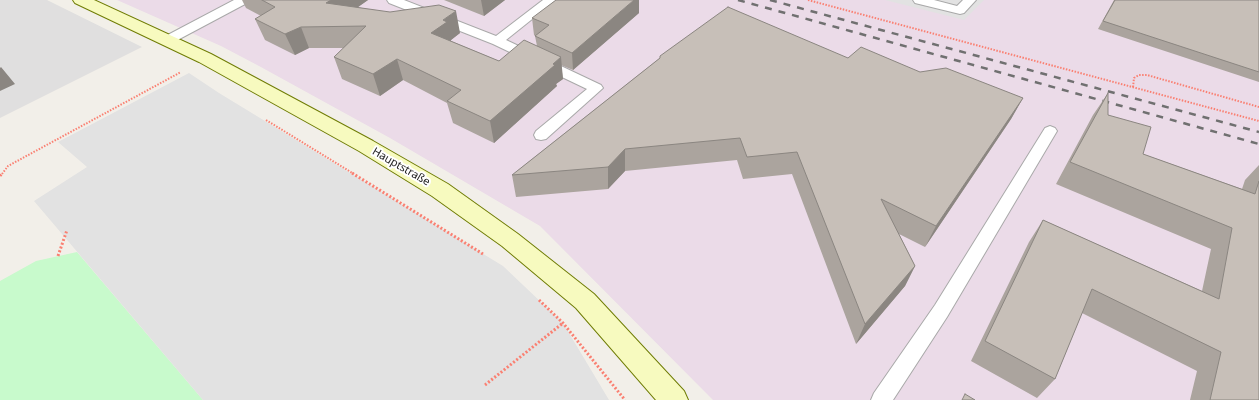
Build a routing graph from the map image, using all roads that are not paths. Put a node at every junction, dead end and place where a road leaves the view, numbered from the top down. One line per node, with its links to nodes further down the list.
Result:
1 (243, 0): 7 (lane)
2 (393, 0): 8 (lane)
3 (550, 0): 8 (lane)
4 (919, 0): 5 (lane)
5 (970, 0)
6 (92, 2): 7 (street, Hauptstraße)
7 (166, 41): 11 (street, Hauptstraße)
8 (497, 41): 10 (lane)
9 (1050, 131): 12 (lane)
10 (541, 135)
11 (674, 400)
12 (881, 400)

